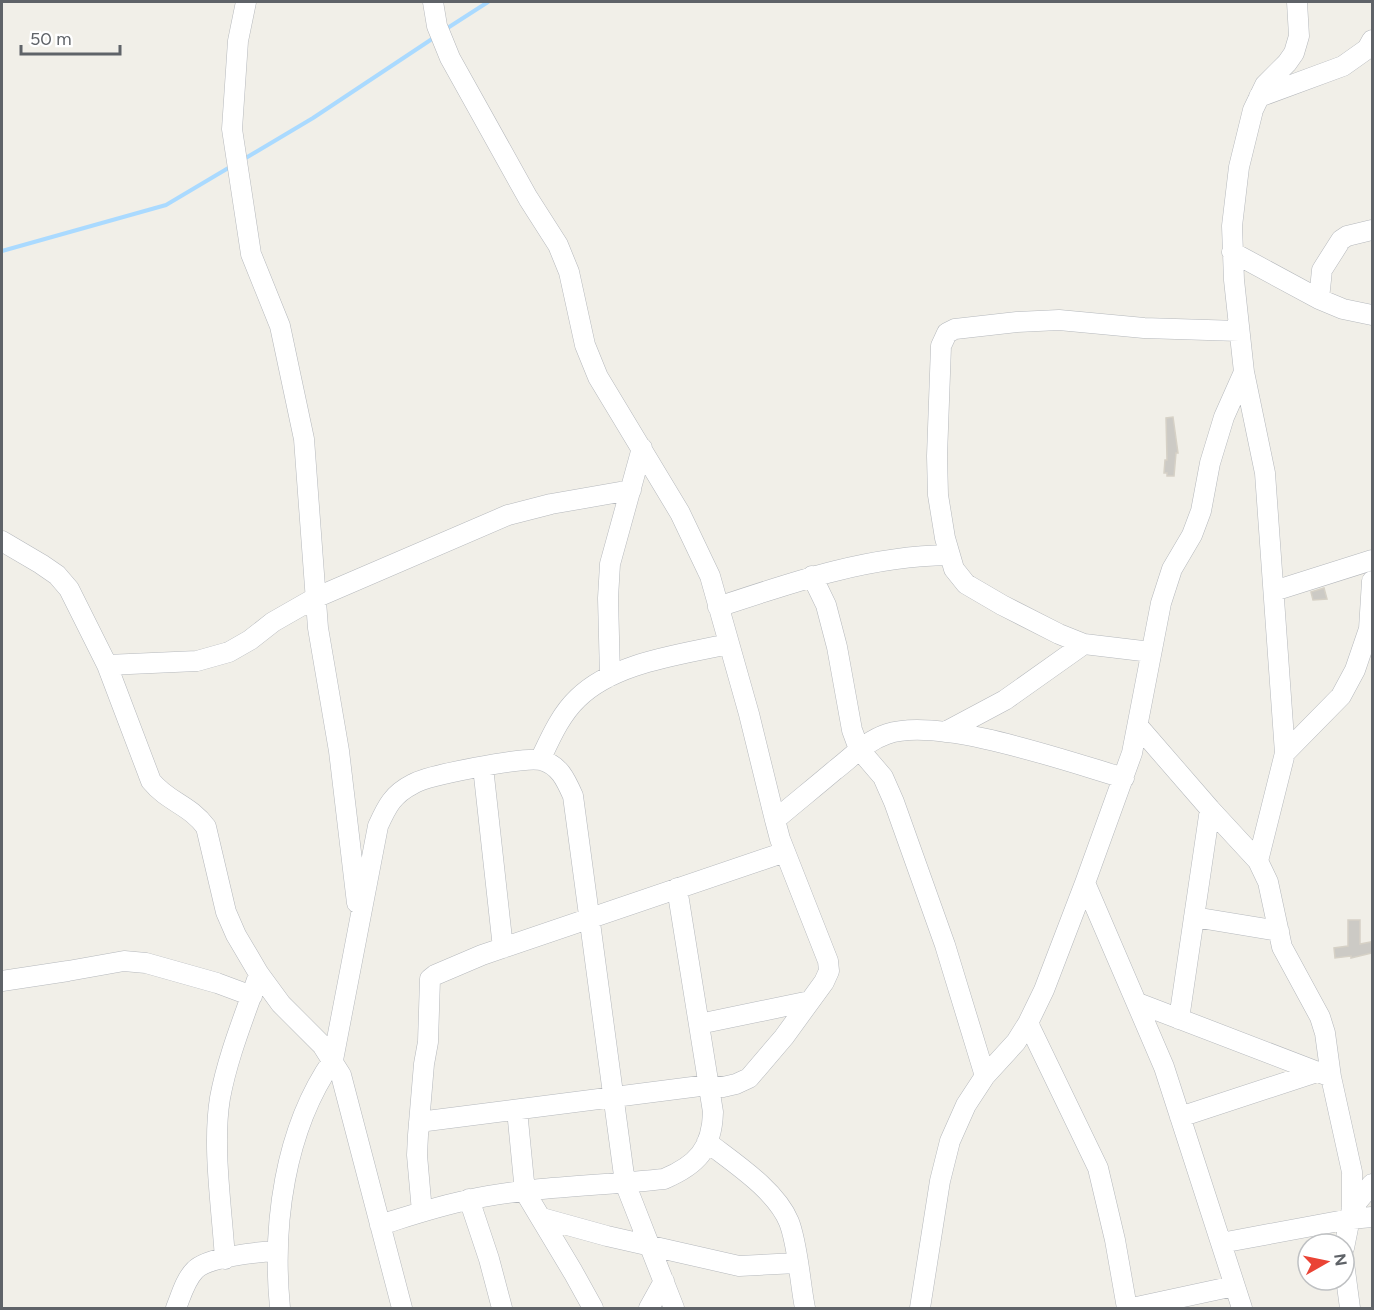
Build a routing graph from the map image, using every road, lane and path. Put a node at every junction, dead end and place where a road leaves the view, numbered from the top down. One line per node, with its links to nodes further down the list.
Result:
1 (246, 2): 20 (street)
2 (433, 2): 12 (street)
3 (1297, 2): 5 (street)
4 (1372, 40): 5 (street)
5 (1258, 97): 7 (street)
6 (1372, 230): 8 (street)
7 (1232, 252): 8 (street); 10 (street)
8 (1319, 299): 9 (street)
9 (1372, 315)
10 (1239, 331): 11 (street); 15 (street)
11 (1244, 372): 19 (street); 24 (street)
12 (642, 448): 13 (street); 21 (street)
13 (630, 490): 20 (street); 26 (street)
14 (2, 541): 25 (street)
15 (948, 555): 17 (street); 23 (street)
16 (1372, 560): 19 (street)
17 (812, 576): 21 (street); 29 (street)
18 (1372, 581): 30 (street)
19 (1274, 591): 30 (street)
20 (315, 598): 25 (street); 42 (street)
21 (718, 607): 22 (street)
22 (728, 644): 26 (street); 35 (street)
23 (1084, 644): 24 (street); 28 (street)
24 (1151, 652): 27 (street)
25 (107, 665): 45 (street)
26 (610, 676): 31 (street)
27 (1138, 726): 33 (street); 34 (street)
28 (945, 732): 29 (street); 33 (street)
29 (859, 749): 35 (street); 55 (street)
30 (1285, 753): 37 (street)
31 (540, 760): 32 (street); 41 (street)
32 (483, 767): 42 (street); 44 (street)
33 (1124, 778): 38 (street)
34 (1210, 809): 37 (street); 40 (street)
35 (775, 820): 36 (street)
36 (785, 852): 39 (street); 48 (street)
37 (1258, 861): 43 (street)
38 (1085, 883): 49 (street); 51 (street)
39 (677, 888): 41 (street); 52 (street)
40 (1194, 917): 43 (street); 50 (street)
41 (590, 919): 44 (street); 57 (street)
42 (360, 920): 53 (street)
43 (1279, 931): 54 (street)
44 (503, 948): 60 (street)
45 (259, 974): 47 (street); 53 (street)
46 (2, 981): 47 (street)
47 (252, 996): 75 (street)
48 (810, 1001): 52 (street); 56 (street)
49 (1138, 1003): 50 (street); 59 (street)
50 (1179, 1019): 54 (street)
51 (1028, 1023): 55 (street); 89 (street)
52 (699, 1024): 56 (street)
53 (333, 1060): 70 (street); 74 (street)
54 (1324, 1075): 59 (street); 67 (street)
55 (985, 1076): 88 (street)
56 (708, 1084): 57 (street); 61 (street)
57 (614, 1097): 58 (street); 62 (street)
58 (517, 1110): 60 (street); 64 (street)
59 (1180, 1117): 72 (street)
60 (419, 1122): 66 (street)
61 (707, 1142): 62 (street); 76 (street)
62 (625, 1183): 64 (street); 73 (street)
63 (1372, 1184): 67 (street)
64 (525, 1191): 65 (street); 69 (street)
65 (469, 1199): 66 (street); 83 (street)
66 (422, 1212): 70 (street)
67 (1351, 1214): 68 (street); 71 (street); 72 (street)
68 (1372, 1217)
69 (542, 1218): 73 (street); 84 (street)
70 (380, 1226): 82 (street)
71 (1347, 1232)
72 (1221, 1243): 78 (street)
73 (651, 1246): 76 (street); 77 (street)
74 (277, 1251): 75 (street); 81 (street)
75 (225, 1259): 80 (street)
76 (797, 1263): 87 (street)
77 (664, 1281): 85 (street); 86 (street)
78 (1234, 1286): 90 (street); 91 (street)
79 (1348, 1292): 92 (street)
80 (176, 1308)
81 (280, 1308)
82 (402, 1308)
83 (502, 1308)
84 (593, 1308)
85 (649, 1308)
86 (675, 1308)
87 (805, 1308)
88 (920, 1308)
89 (1127, 1308)
90 (1132, 1308)
91 (1242, 1308)
92 (1350, 1308)

